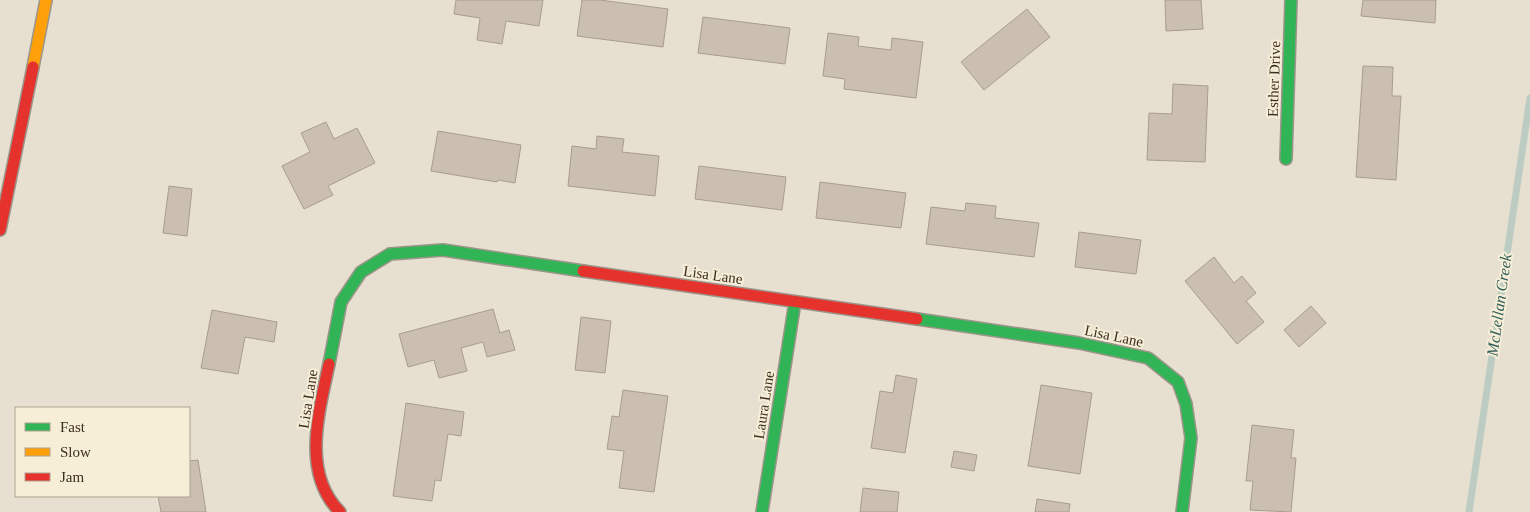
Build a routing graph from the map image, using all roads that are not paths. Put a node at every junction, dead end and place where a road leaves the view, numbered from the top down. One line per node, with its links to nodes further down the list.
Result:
1 (46, 0): 4 (main road)
2 (1291, 0): 3 (main road, Esther Drive)
3 (1286, 159)
4 (0, 230)
5 (795, 302): 6 (main road, Lisa Lane); 7 (main road, Laura Lane); 8 (main road, Lisa Lane)
6 (340, 512)
7 (762, 512)
8 (1182, 512)

